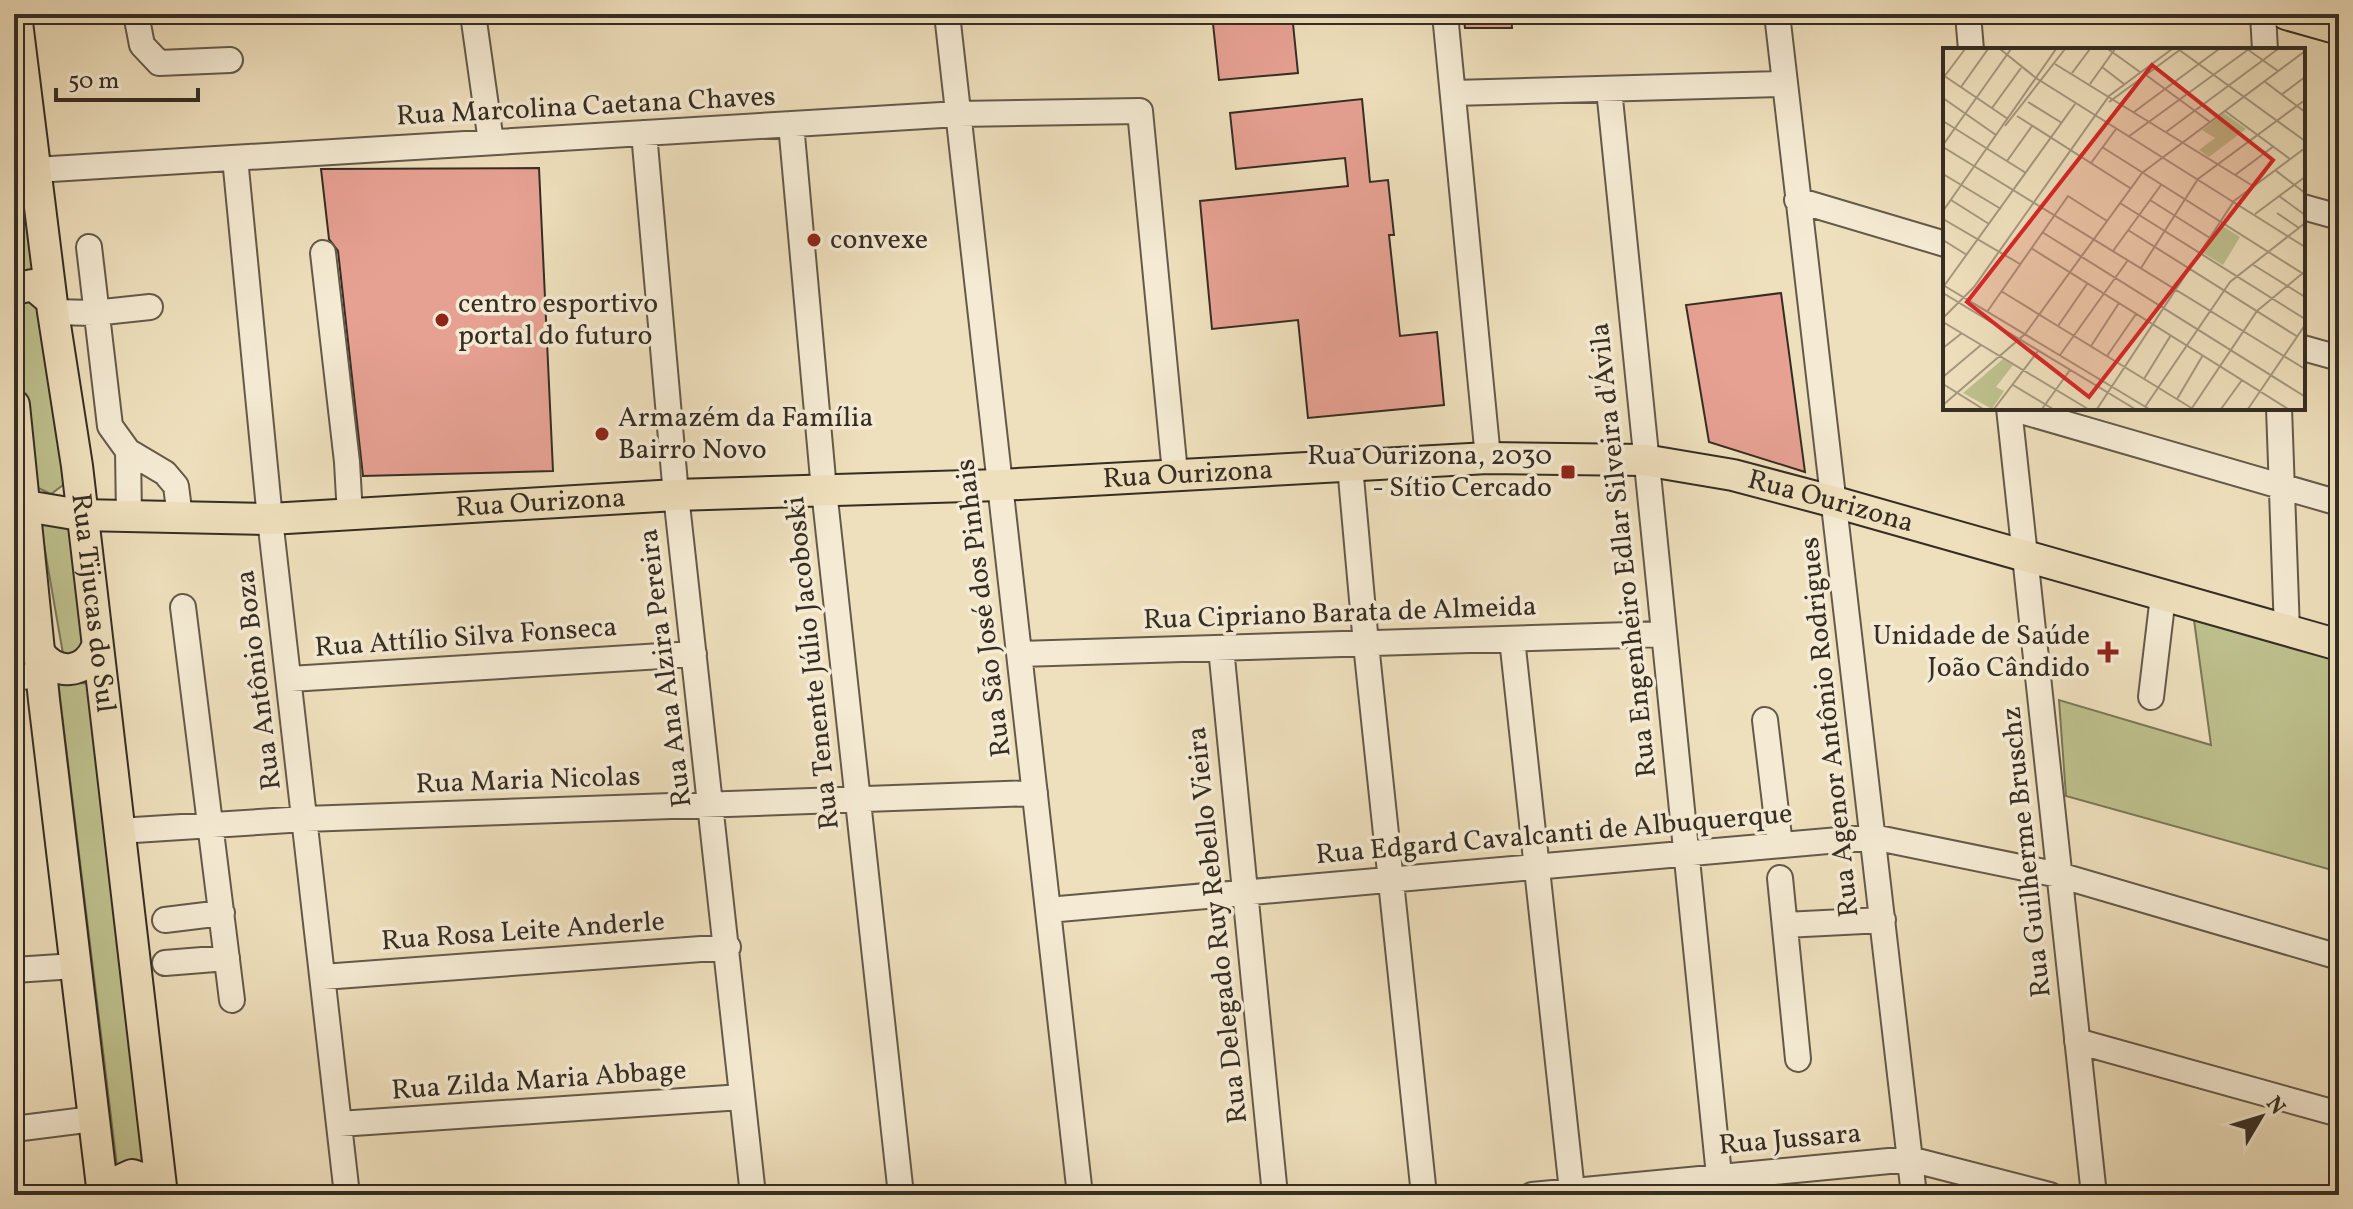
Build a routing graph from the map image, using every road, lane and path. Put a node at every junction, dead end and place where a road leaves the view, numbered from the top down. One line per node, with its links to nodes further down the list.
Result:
1 (16, 14): 14 (main road, Rua Tijucas do Sul)
2 (136, 14): 13 (street)
3 (473, 14): 21 (street)
4 (947, 14): 18 (street, Rua São José dos Pinhais)
5 (1445, 14): 17 (street)
6 (1777, 14): 15 (street, Rua Agenor Antônio Rodrigues)
7 (1968, 14): 11 (street)
8 (2263, 14): 12 (street)
9 (2286, 14): 10 (main road)
10 (2339, 29)
11 (1971, 48)
12 (2265, 48)
13 (230, 60)
14 (18, 75): 23 (main road, Rua Tijucas do Sul)
15 (1782, 84): 16 (street); 24 (street, Rua Agenor Antônio Rodrigues)
16 (1609, 89): 17 (street); 44 (street, Rua Engenheiro Edlar Silveira d'Ávila)
17 (1453, 93): 43 (street)
18 (958, 114): 19 (street, Rua Marcolina Caetana Chaves); 46 (street, Rua Marcolina Caetana Chaves); 47 (street, Rua São José dos Pinhais)
19 (791, 124): 20 (street, Rua Marcolina Caetana Chaves); 49 (street, Rua Tenente Júlio Jacoboski)
20 (644, 133): 21 (street, Rua Marcolina Caetana Chaves); 50 (street, Rua Ana Alzira Pereira)
21 (491, 142): 22 (street, Rua Marcolina Caetana Chaves)
22 (235, 158): 23 (street, Rua Marcolina Caetana Chaves); 58 (street, Rua Antônio Boza)
23 (35, 170): 31 (main road, Rua Tijucas do Sul)
24 (1797, 200): 27 (street); 51 (street, Rua Agenor Antônio Rodrigues)
25 (2305, 208): 26 (street)
26 (2339, 217)
27 (1943, 243)
28 (89, 247): 33 (street)
29 (323, 253): 56 (street)
30 (14, 289): 31 (main road)
31 (52, 306): 33 (street); 41 (main road, Rua Tijucas do Sul)
32 (150, 307): 33 (street)
33 (94, 313): 40 (street)
34 (2305, 349): 35 (street)
35 (2339, 358)
36 (14, 405): 53 (main road, Rua Tijucas do Sul)
37 (2010, 410): 59 (street, Rua Guilherme Bruschz)
38 (2017, 410): 48 (street)
39 (2279, 410): 48 (street)
40 (110, 426): 41 (street); 42 (street)
41 (74, 448): 54 (main road, Rua Tijucas do Sul)
42 (128, 451): 55 (street); 57 (street)
43 (1488, 458): 44 (main road, Rua Ourizona); 45 (main road, Rua Ourizona)
44 (1644, 460): 51 (main road, Rua Ourizona); 63 (street, Rua Engenheiro Edlar Silveira d'Ávila)
45 (1350, 466): 46 (main road, Rua Ourizona); 65 (street)
46 (1175, 473): 47 (main road, Rua Ourizona)
47 (1000, 485): 49 (main road, Rua Ourizona); 70 (street, Rua São José dos Pinhais)
48 (2282, 486): 52 (street); 62 (street)
49 (824, 490): 50 (main road, Rua Ourizona); 76 (street, Rua Tenente Júlio Jacoboski)
50 (676, 495): 56 (main road, Rua Ourizona); 69 (street, Rua Ana Alzira Pereira)
51 (1835, 502): 59 (main road, Rua Ourizona); 81 (street, Rua Agenor Antônio Rodrigues)
52 (2339, 503)
53 (19, 505): 54 (main road, Rua Ourizona); 71 (main road, Rua Tijucas do Sul)
54 (80, 515): 55 (main road, Rua Ourizona); 68 (main road, Rua Tijucas do Sul)
55 (129, 516): 57 (main road, Rua Ourizona)
56 (350, 516): 58 (main road, Rua Ourizona)
57 (180, 517): 58 (main road, Rua Ourizona)
58 (270, 519): 72 (street, Rua Antônio Boza)
59 (2025, 556): 60 (main road, Rua Ourizona); 85 (street, Rua Guilherme Bruschz)
60 (2163, 596): 62 (main road, Rua Ourizona); 73 (street)
61 (183, 607): 79 (street)
62 (2287, 631): 66 (main road, Rua Ourizona)
63 (1663, 634): 64 (street, Rua Cipriano Barata de Almeida); 83 (street, Rua Engenheiro Edlar Silveira d'Ávila)
64 (1512, 639): 65 (street, Rua Cipriano Barata de Almeida); 84 (street)
65 (1366, 644): 67 (street, Rua Cipriano Barata de Almeida); 87 (street)
66 (2339, 645)
67 (1221, 648): 70 (street, Rua Cipriano Barata de Almeida); 88 (street, Rua Delegado Ruy Rebello Vieira)
68 (96, 649): 71 (main road); 80 (main road, Rua Tijucas do Sul)
69 (694, 654): 72 (street, Rua Attílio Silva Fonseca); 77 (street, Rua Ana Alzira Pereira)
70 (1020, 654): 75 (street, Rua São José dos Pinhais)
71 (32, 669): 98 (main road, Rua Tijucas do Sul)
72 (290, 679): 78 (street, Rua Antônio Boza)
73 (2151, 697)
74 (1765, 720): 82 (street)
75 (1035, 793): 76 (street, Rua Maria Nicolas); 89 (street, Rua São José dos Pinhais)
76 (859, 802): 77 (street, Rua Maria Nicolas); 116 (street, Rua Tenente Júlio Jacoboski)
77 (712, 805): 78 (street, Rua Maria Nicolas); 94 (street, Rua Ana Alzira Pereira)
78 (305, 819): 79 (street, Rua Maria Nicolas); 100 (street, Rua Antônio Boza)
79 (210, 825): 80 (street, Rua Maria Nicolas); 90 (street)
80 (119, 831): 113 (main road, Rua Tijucas do Sul)
81 (1873, 837): 82 (street, Rua Edgard Cavalcanti de Albuquerque); 85 (street, Rua Edgard Cavalcanti de Albuquerque); 92 (street, Rua Agenor Antônio Rodrigues)
82 (1780, 845): 83 (street, Rua Edgard Cavalcanti de Albuquerque)
83 (1686, 854): 84 (street, Rua Edgard Cavalcanti de Albuquerque); 110 (street, Rua Engenheiro Edlar Silveira d'Ávila)
84 (1537, 867): 87 (street, Rua Edgard Cavalcanti de Albuquerque); 111 (street)
85 (2059, 875): 95 (street, Rua Edgard Cavalcanti de Albuquerque); 102 (street, Rua Guilherme Bruschz)
86 (1780, 878): 93 (street)
87 (1391, 880): 88 (street, Rua Edgard Cavalcanti de Albuquerque); 119 (street)
88 (1243, 892): 89 (street, Rua Edgard Cavalcanti de Albuquerque); 118 (street, Rua Delegado Ruy Rebello Vieira)
89 (1048, 910): 117 (street, Rua São José dos Pinhais)
90 (222, 913): 91 (street); 96 (street)
91 (165, 920)
92 (1883, 920): 93 (street); 109 (street, Rua Agenor Antônio Rodrigues)
93 (1785, 925): 103 (street)
94 (728, 947): 100 (street, Rua Rosa Leite Anderle); 104 (street, Rua Ana Alzira Pereira)
95 (2339, 957)
96 (227, 958): 97 (street); 101 (street)
97 (165, 963)
98 (75, 966): 99 (street); 106 (main road, Rua Tijucas do Sul)
99 (14, 970)
100 (323, 977): 107 (street, Rua Antônio Boza)
101 (232, 1000)
102 (2077, 1041): 105 (street); 123 (street, Rua Guilherme Bruschz)
103 (1798, 1059)
104 (742, 1097): 107 (street, Rua Zilda Maria Abbage); 115 (street, Rua Ana Alzira Pereira)
105 (2339, 1114)
106 (93, 1119): 108 (street); 112 (main road, Rua Tijucas do Sul)
107 (339, 1124): 114 (street, Rua Antônio Boza)
108 (14, 1129)
109 (1910, 1159): 110 (street, Rua Jussara); 121 (street, Rua Agenor Antônio Rodrigues); 122 (street, Rua Jussara)
110 (1720, 1186): 111 (street, Rua Jussara)
111 (1572, 1191): 120 (street, Rua Jussara)
112 (105, 1195): 113 (main road)
113 (161, 1195)
114 (347, 1195)
115 (753, 1195)
116 (901, 1195)
117 (1080, 1195)
118 (1275, 1195)
119 (1424, 1195)
120 (1532, 1195)
121 (1914, 1195)
122 (2050, 1195)
123 (2094, 1195)

